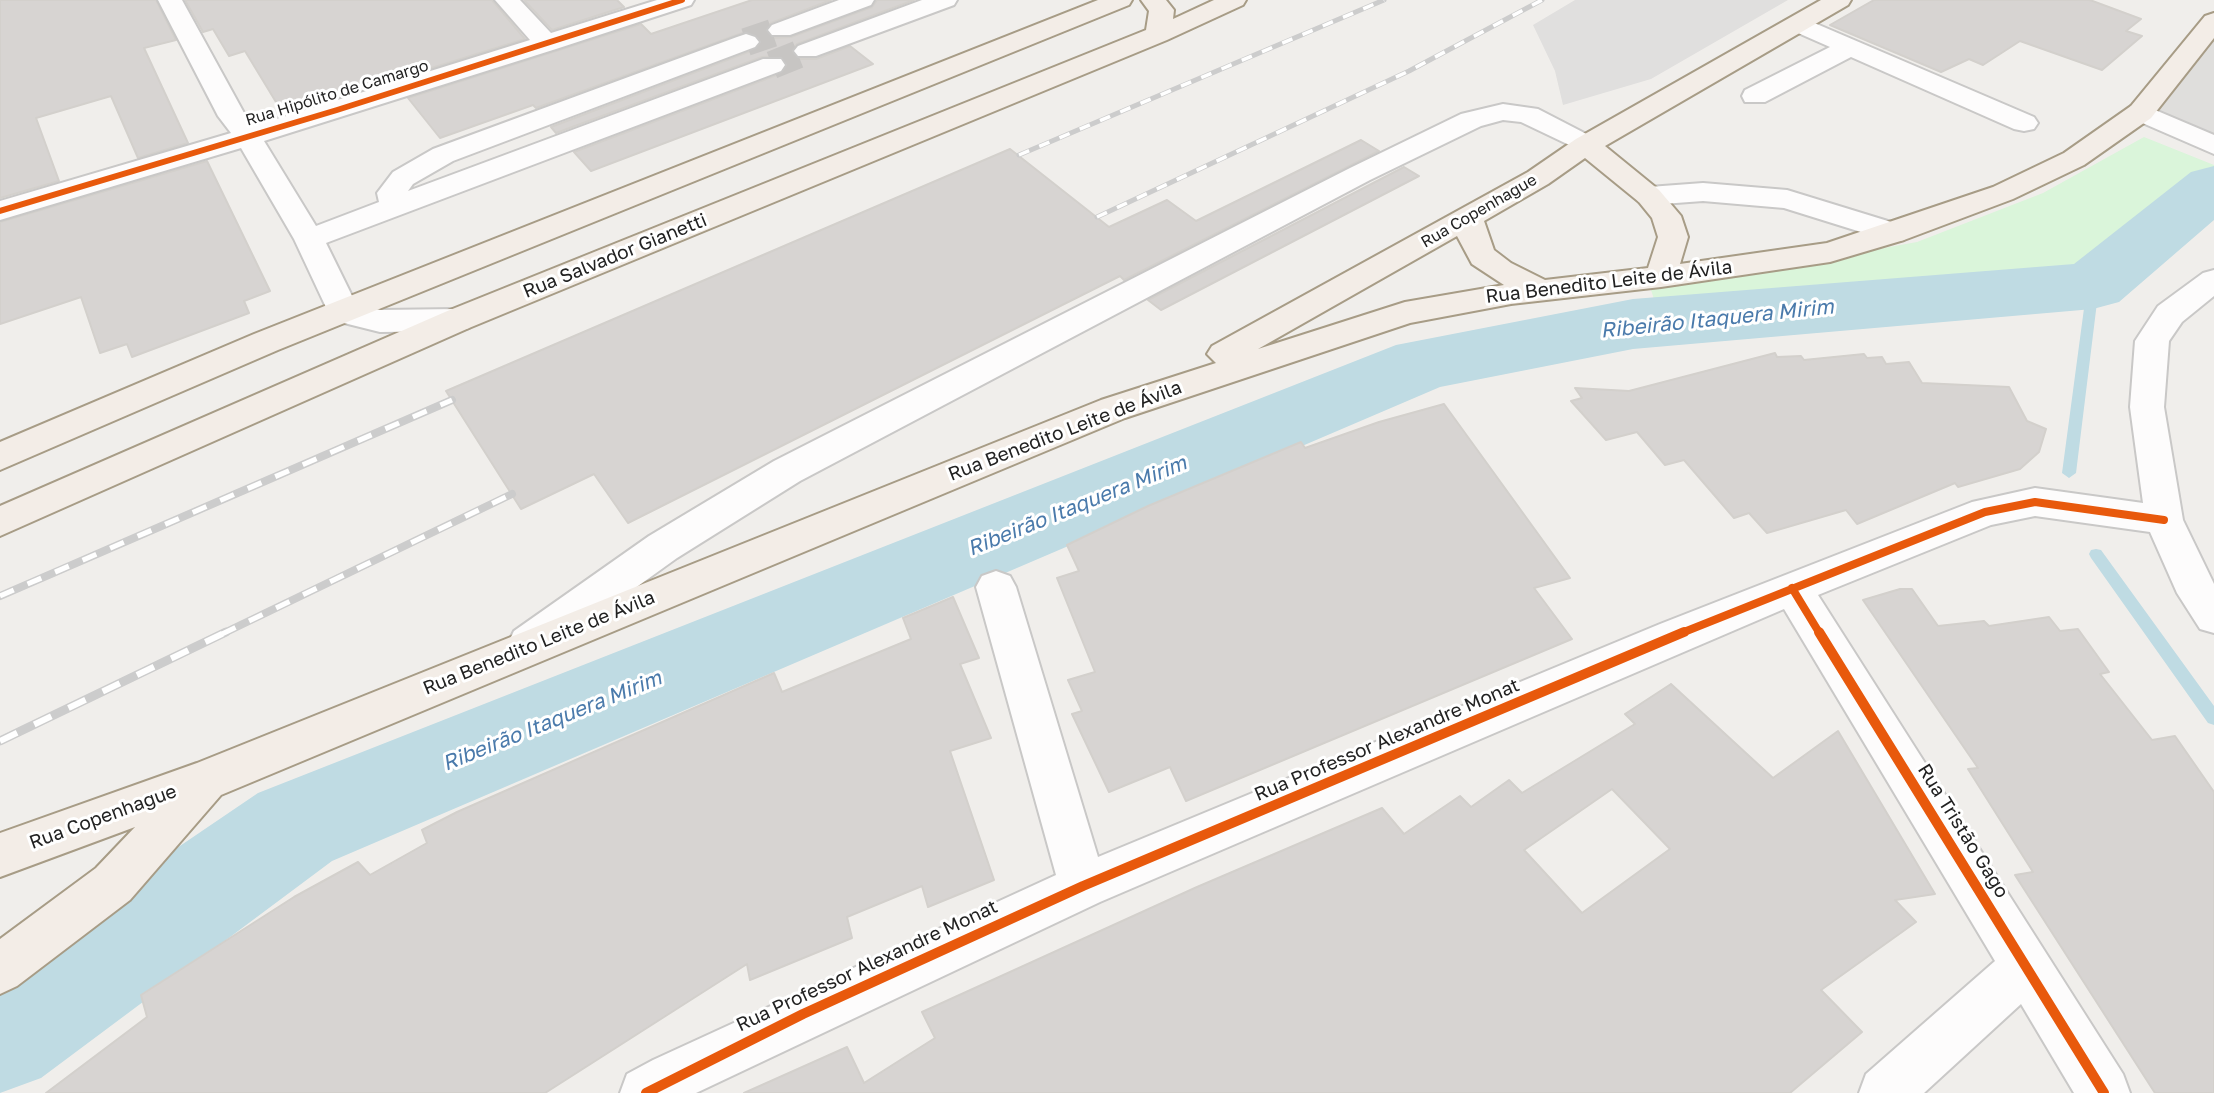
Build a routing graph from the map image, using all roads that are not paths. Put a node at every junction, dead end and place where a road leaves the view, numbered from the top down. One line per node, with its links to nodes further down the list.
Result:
1 (170, 0): 22 (street)
2 (507, 0): 15 (street)
3 (682, 0): 15 (street, Rua Hipólito de Camargo)
4 (862, 0): 12 (street)
5 (945, 0): 17 (street)
6 (1120, 0): 35 (main road)
7 (1153, 0): 13 (main road)
8 (1234, 0): 13 (main road, Rua Salvador Gianetti)
9 (1839, 0): 11 (main road, Rua Copenhague)
10 (2214, 20): 20 (main road, Rua Benedito Leite de Ávila)
11 (1798, 24): 16 (street); 24 (main road, Rua Copenhague)
12 (781, 30)
13 (1158, 35): 36 (main road, Rua Salvador Gianetti)
14 (746, 42): 27 (street)
15 (547, 44): 22 (street, Rua Hipólito de Camargo)
16 (1850, 47): 19 (street); 21 (street)
17 (807, 51)
18 (772, 65): 27 (street)
19 (1755, 96)
20 (2141, 112): 23 (street); 30 (main road, Rua Benedito Leite de Ávila)
21 (2024, 123)
22 (247, 135): 28 (street, Rua Hipólito de Camargo); 31 (street)
23 (2209, 144)
24 (1586, 145): 25 (main road, Rua Copenhague); 26 (main road); 44 (street)
25 (1538, 178): 26 (main road); 29 (main road, Rua Copenhague)
26 (1644, 191): 30 (street); 32 (main road)
27 (394, 206): 31 (street)
28 (0, 211)
29 (1468, 217): 34 (main road); 37 (main road, Rua Copenhague)
30 (1893, 233): 32 (main road, Rua Benedito Leite de Ávila)
31 (310, 239): 35 (street)
32 (1661, 277): 34 (main road, Rua Benedito Leite de Ávila)
33 (2214, 280): 39 (street)
34 (1542, 291): 37 (main road, Rua Benedito Leite de Ávila)
35 (343, 312): 36 (street); 38 (main road)
36 (457, 320): 40 (main road, Rua Salvador Gianetti)
37 (1113, 409): 44 (main road, Rua Benedito Leite de Ávila)
38 (0, 457)
39 (2164, 520): 42 (street, Rua Professor Alexandre Monat); 43 (street)
40 (0, 522)
41 (996, 587): 47 (street)
42 (1792, 588): 47 (street, Rua Professor Alexandre Monat); 48 (street, Rua Tristão Gago)
43 (2214, 617)
44 (509, 656): 45 (main road, Rua Benedito Leite de Ávila)
45 (207, 780): 46 (main road, Rua Copenhague); 49 (main road, Rua Benedito Leite de Ávila)
46 (0, 855)
47 (1083, 886): 50 (street, Rua Professor Alexandre Monat)
48 (2026, 966): 51 (street); 52 (street, Rua Tristão Gago)
49 (0, 969)
50 (646, 1093)
51 (1885, 1093)
52 (2104, 1093)

